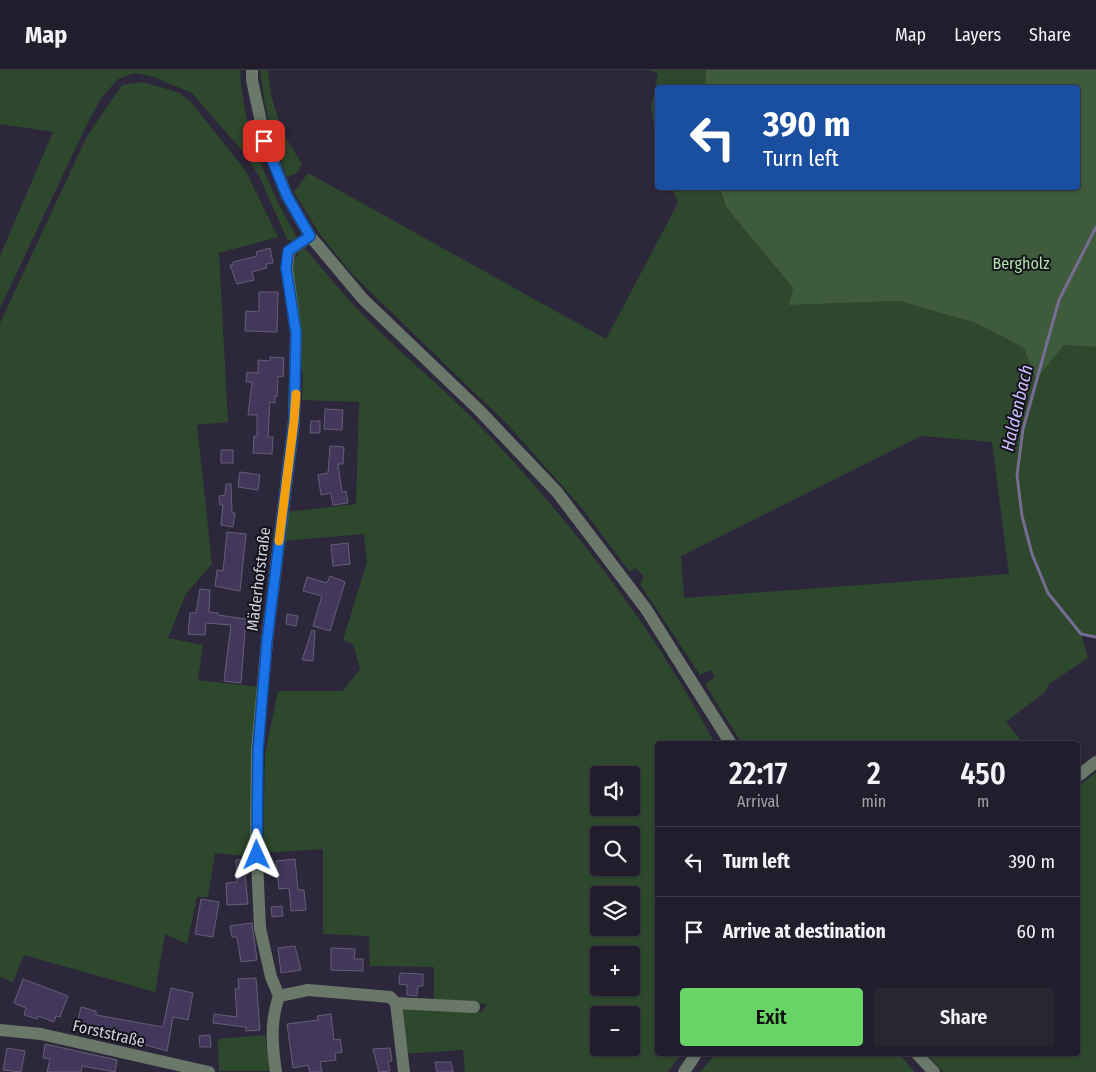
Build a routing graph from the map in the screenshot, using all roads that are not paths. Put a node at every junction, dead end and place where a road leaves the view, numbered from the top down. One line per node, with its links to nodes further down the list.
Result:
1 (252, 70): 2 (street)
2 (310, 236): 3 (street); 6 (street, Mäderhofstraße)
3 (729, 741)
4 (1096, 762): 5 (street)
5 (1080, 774)
6 (279, 996): 7 (street); 14 (street)
7 (396, 1004): 8 (street); 15 (street)
8 (474, 1007)
9 (0, 1030): 12 (street, Forststraße)
10 (695, 1056): 16 (street)
11 (919, 1056): 17 (street)
12 (194, 1071): 13 (street, Forststraße)
13 (209, 1072)
14 (276, 1072)
15 (404, 1072)
16 (684, 1072)
17 (934, 1072)

